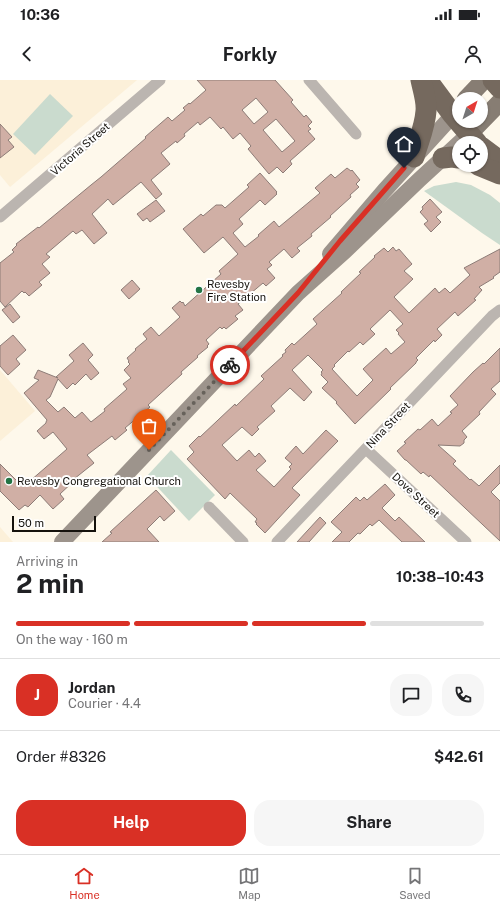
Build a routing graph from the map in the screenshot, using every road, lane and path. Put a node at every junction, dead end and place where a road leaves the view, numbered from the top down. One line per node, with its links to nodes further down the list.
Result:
1 (160, 80): 20 (street, Victoria Street)
2 (309, 80): 12 (street)
3 (421, 80): 15 (highway)
4 (426, 80): 9 (highway)
5 (484, 80): 8 (main road)
6 (493, 80): 7 (highway)
7 (500, 88)
8 (473, 92)
9 (452, 101)
10 (500, 102): 13 (main road)
11 (452, 115): 15 (main road)
12 (356, 134)
13 (478, 136)
14 (488, 151): 17 (highway)
15 (414, 157): 21 (main road)
16 (451, 158): 21 (main road)
17 (500, 161)
18 (488, 169): 19 (highway)
19 (500, 174)
20 (0, 217)
21 (298, 293): 25 (main road)
22 (500, 310): 23 (street, Nina Street)
23 (366, 449): 27 (street, Nina Street); 28 (street, Dove Street)
24 (209, 507): 26 (street)
25 (62, 542)
26 (243, 542)
27 (277, 542)
28 (466, 542)

